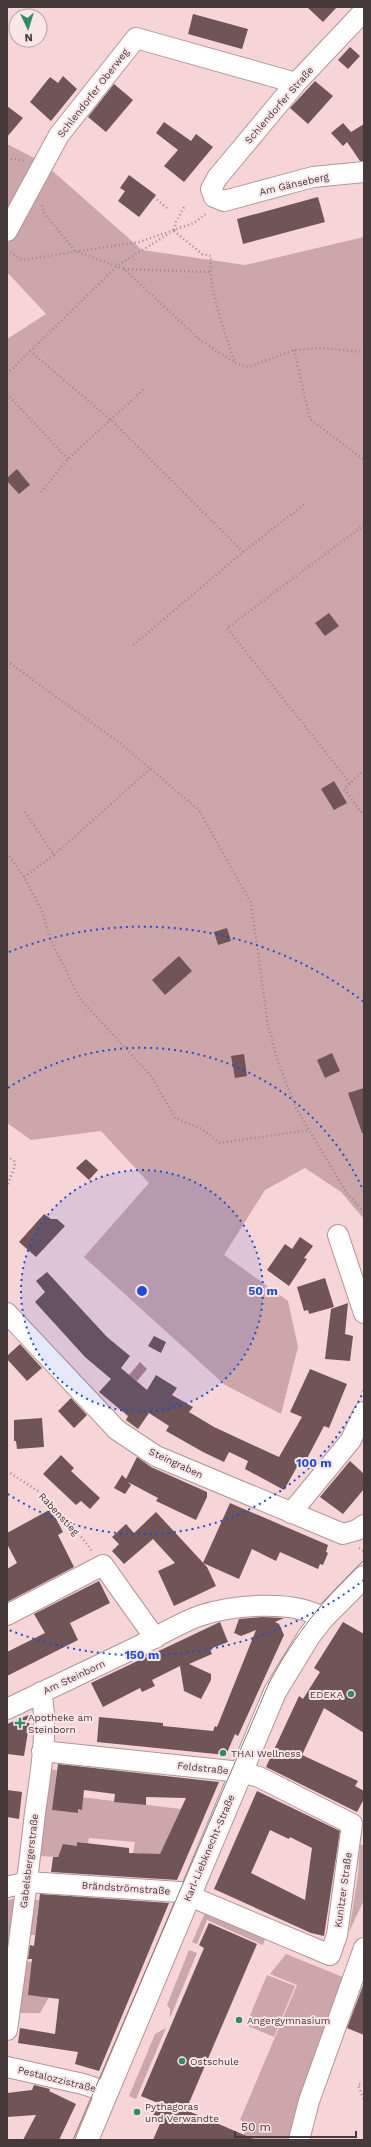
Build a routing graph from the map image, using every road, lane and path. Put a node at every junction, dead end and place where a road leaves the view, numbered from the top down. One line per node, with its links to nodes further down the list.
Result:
1 (364, 11): 2 (street, Schlendorfer Straße)
2 (296, 82): 4 (street, Schlendorfer Oberweg); 6 (street, Schlendorfer Straße)
3 (364, 172): 6 (street, Am Gänseberg)
4 (36, 178): 9 (street, Schlendorfer Oberweg); 12 (path)
5 (154, 197): 8 (path)
6 (224, 201): 10 (path)
7 (184, 207): 10 (path)
8 (168, 209)
9 (7, 231)
10 (174, 231): 12 (path); 13 (path); 15 (path)
11 (7, 250): 12 (path)
12 (75, 251): 13 (path)
13 (118, 265): 14 (path); 17 (path)
14 (124, 269): 15 (path); 19 (path)
15 (210, 272): 19 (path)
16 (294, 350): 18 (path); 19 (path); 25 (path)
17 (30, 352): 20 (path); 23 (path)
18 (364, 352)
19 (235, 362)
20 (7, 374)
21 (144, 388): 23 (path)
22 (7, 394): 24 (path)
23 (111, 420): 24 (path); 29 (path)
24 (68, 459): 26 (path)
25 (364, 460)
26 (41, 492)
27 (306, 503): 29 (path)
28 (364, 526): 34 (path)
29 (243, 552): 30 (path)
30 (131, 647)
31 (7, 661): 32 (path)
32 (150, 769): 38 (path); 40 (path)
33 (364, 770): 34 (path)
34 (350, 783): 36 (path)
35 (25, 812): 38 (path)
36 (364, 816)
37 (7, 853): 39 (path)
38 (54, 855): 39 (path)
39 (24, 877): 40 (path)
40 (309, 1130): 43 (path)
41 (7, 1156): 42 (path)
42 (7, 1186)
43 (364, 1212)
44 (338, 1235): 46 (street)
45 (7, 1313): 49 (street, Steingraben)
46 (364, 1313)
47 (364, 1412): 49 (street)
48 (7, 1471): 51 (path, Rabenstieg)
49 (291, 1513): 50 (street, Steingraben)
50 (364, 1525)
51 (103, 1565): 53 (street); 55 (street)
52 (364, 1577): 54 (street, Karl-Liebknecht-Straße)
53 (7, 1615)
54 (323, 1618): 55 (street, Am Steinborn); 59 (street, Karl-Liebknecht-Straße)
55 (155, 1638): 56 (street, Am Steinborn)
56 (41, 1692): 57 (street, Am Steinborn); 58 (street, Gabelsbergerstraße)
57 (7, 1709)
58 (42, 1751): 59 (street, Feldstraße); 61 (street, Gabelsbergerstraße)
59 (241, 1772): 60 (street, Feldstraße); 63 (street, Karl-Liebknecht-Straße)
60 (352, 1824): 65 (street, Kunitzer Straße)
61 (27, 1882): 62 (street, Brändströmstraße); 63 (street, Brändströmstraße); 66 (street, Gabelsbergerstraße)
62 (7, 1887)
63 (189, 1895): 65 (street, Brändströmstraße); 69 (street, Karl-Liebknecht-Straße)
64 (364, 1948): 72 (street)
65 (330, 1955)
66 (7, 2030)
67 (7, 2067): 69 (street, Pestalozzistraße)
68 (364, 2082): 70 (path)
69 (107, 2092): 71 (street, Karl-Liebknecht-Straße)
70 (364, 2100)
71 (87, 2140)
72 (299, 2140)

